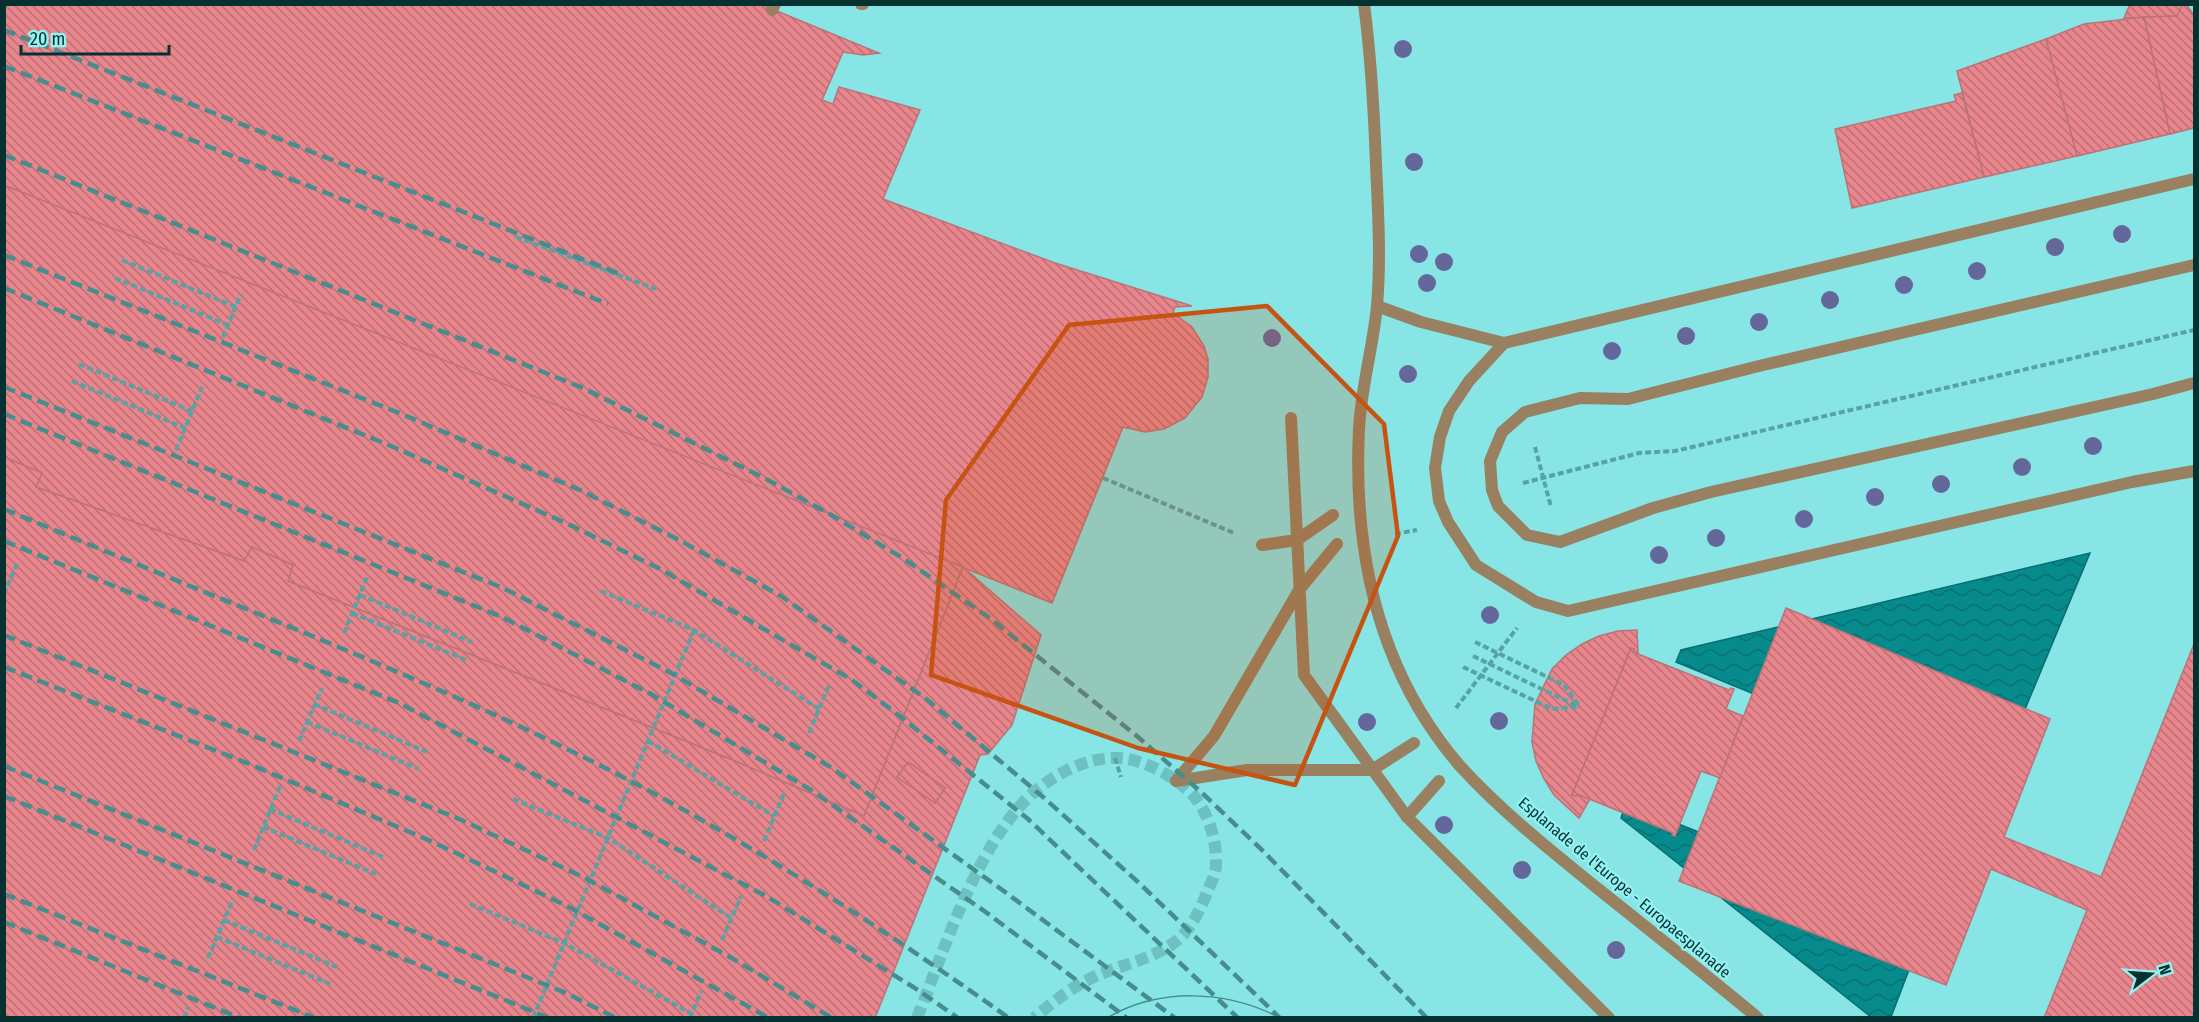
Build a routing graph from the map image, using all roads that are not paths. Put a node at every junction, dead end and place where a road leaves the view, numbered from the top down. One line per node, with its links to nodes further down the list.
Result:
1 (1364, 4): 4 (street, Esplanade de l'Europe - Europaesplanade)
2 (2194, 179): 5 (street)
3 (2194, 265): 6 (street)
4 (1377, 306): 5 (street); 19 (street, Esplanade de l'Europe - Europaesplanade)
5 (1504, 343): 8 (street)
6 (2194, 382)
7 (1291, 418): 10 (street)
8 (2194, 471)
9 (1333, 515): 10 (street)
10 (1297, 540): 12 (street); 13 (street)
11 (1337, 544): 13 (street)
12 (1262, 545)
13 (1299, 590): 15 (street); 15 (street)
14 (1414, 743): 15 (street)
15 (1372, 770): 17 (street)
16 (1439, 782): 17 (street)
17 (1407, 817): 18 (street)
18 (1609, 1017)
19 (1758, 1017)

